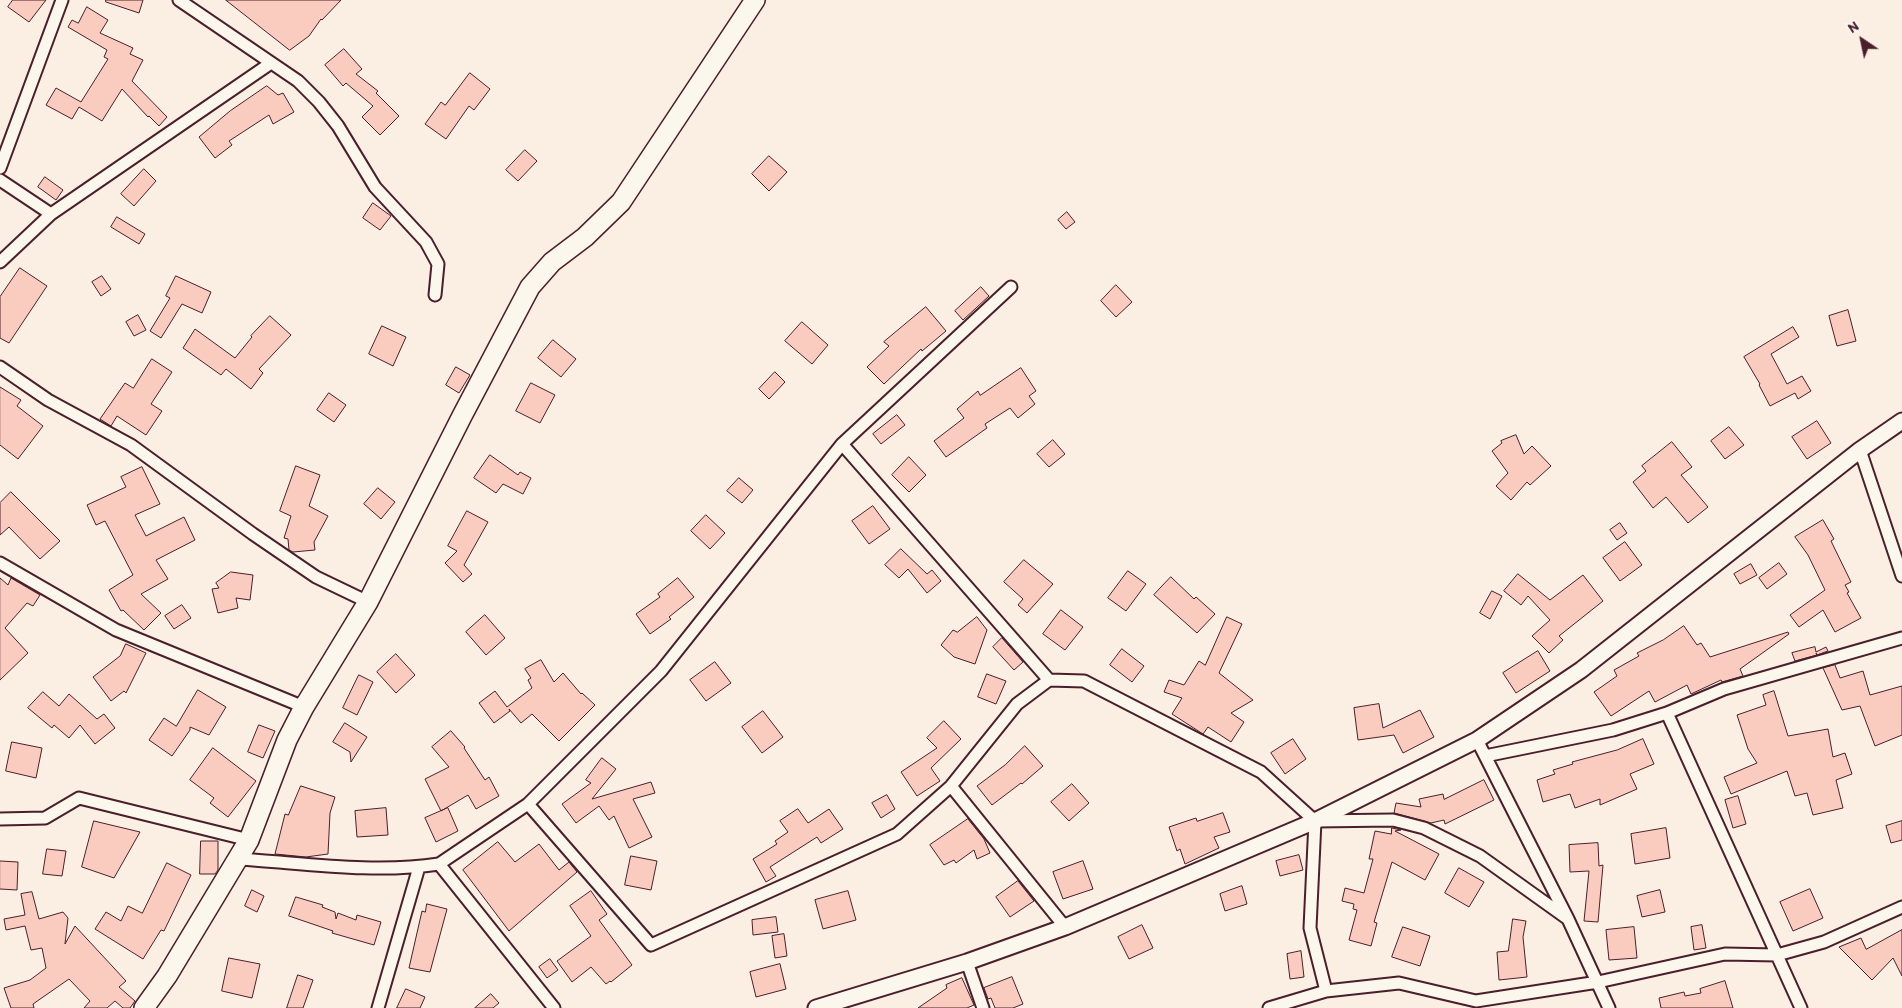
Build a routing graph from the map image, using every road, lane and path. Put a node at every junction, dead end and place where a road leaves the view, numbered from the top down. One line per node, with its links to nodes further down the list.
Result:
1 (62, 0): 5 (street)
2 (180, 0): 4 (street)
3 (755, 0): 17 (main road)
4 (270, 63): 7 (street); 10 (street)
5 (0, 168)
6 (0, 180): 7 (street)
7 (51, 214): 8 (street)
8 (0, 262)
9 (1011, 287): 13 (street)
10 (435, 295)
11 (0, 367): 17 (street)
12 (1902, 421): 14 (street)
13 (842, 444): 19 (street); 25 (street)
14 (1860, 450): 16 (street); 22 (street)
15 (0, 563): 20 (street)
16 (1902, 576)
17 (368, 602): 20 (main road)
18 (1902, 638): 21 (street)
19 (1049, 680): 24 (street); 27 (street)
20 (304, 707): 28 (main road)
21 (1667, 713): 23 (street); 35 (street)
22 (1477, 740): 23 (street); 27 (street)
23 (1485, 756): 33 (street)
24 (951, 786): 25 (street); 34 (street)
25 (528, 804): 30 (street)
26 (0, 820): 28 (street)
27 (1315, 821): 33 (street); 34 (street); 38 (street)
28 (249, 840): 29 (main road)
29 (238, 858): 31 (street); 39 (main road)
30 (438, 864): 31 (street); 41 (street)
31 (420, 867): 40 (street)
32 (1902, 907): 35 (street)
33 (1568, 919): 37 (street)
34 (1065, 927): 36 (street)
35 (1777, 956): 37 (street); 46 (street)
36 (967, 962): 42 (street); 43 (street)
37 (1598, 982): 38 (street); 45 (street)
38 (1326, 991): 44 (street)
39 (144, 1008)
40 (378, 1008)
41 (554, 1008)
42 (816, 1008)
43 (983, 1008)
44 (1269, 1008)
45 (1609, 1008)
46 (1801, 1008)

